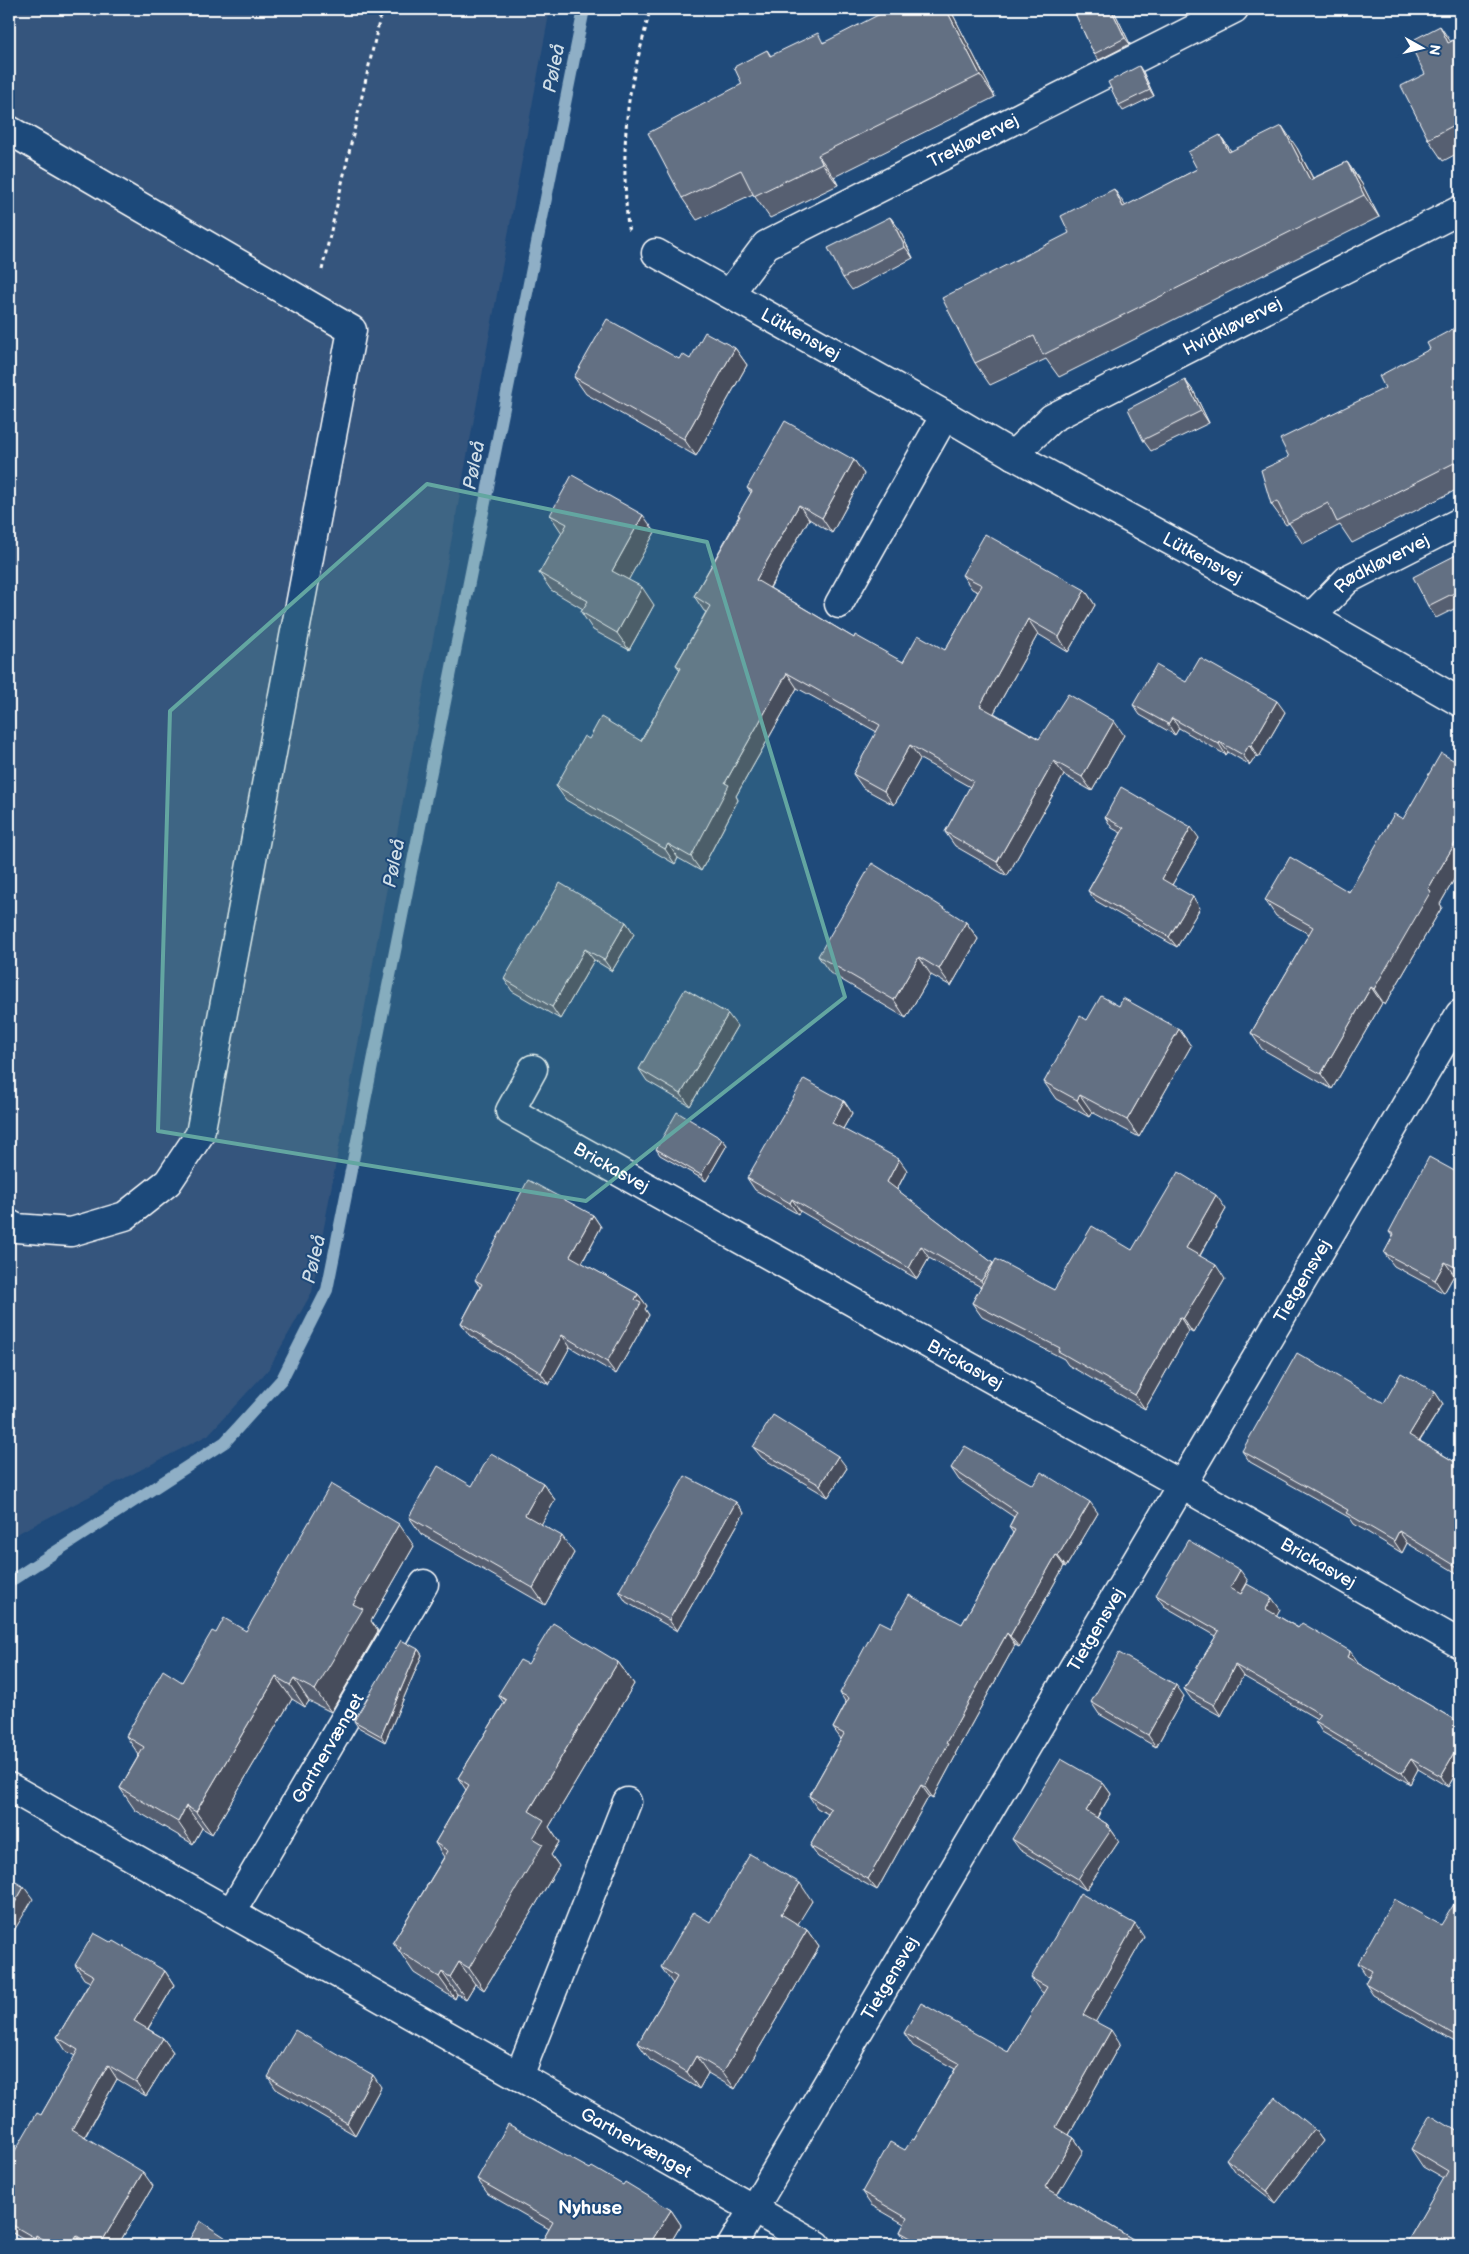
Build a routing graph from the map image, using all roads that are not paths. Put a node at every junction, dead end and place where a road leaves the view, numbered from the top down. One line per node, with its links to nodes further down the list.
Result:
1 (1234, 9): 5 (street, Trekløvervej)
2 (9, 130): 14 (street)
3 (1460, 210): 7 (street, Hvidkløvervej)
4 (656, 253): 5 (street, Lütkensvej)
5 (730, 293): 6 (street, Lütkensvej)
6 (945, 414): 7 (street, Lütkensvej); 9 (street)
7 (1012, 455): 10 (street, Lütkensvej)
8 (1460, 522): 10 (street, Rødkløvervej)
9 (839, 604)
10 (1310, 617): 11 (street, Lütkensvej)
11 (1460, 702)
12 (1460, 1014): 15 (street, Tietgensvej)
13 (533, 1069): 15 (street, Brickasvej)
14 (9, 1224)
15 (1182, 1485): 17 (street, Brickasvej); 22 (street, Tietgensvej)
16 (424, 1584): 20 (street, Gartnervænget)
17 (1460, 1644)
18 (9, 1786): 20 (street, Gartnervænget)
19 (627, 1802): 21 (street)
20 (231, 1913): 21 (street, Gartnervænget)
21 (519, 2076): 22 (street, Gartnervænget)
22 (754, 2210): 23 (street, Tietgensvej); 24 (street, Gartnervænget)
23 (732, 2245)
24 (816, 2245)

